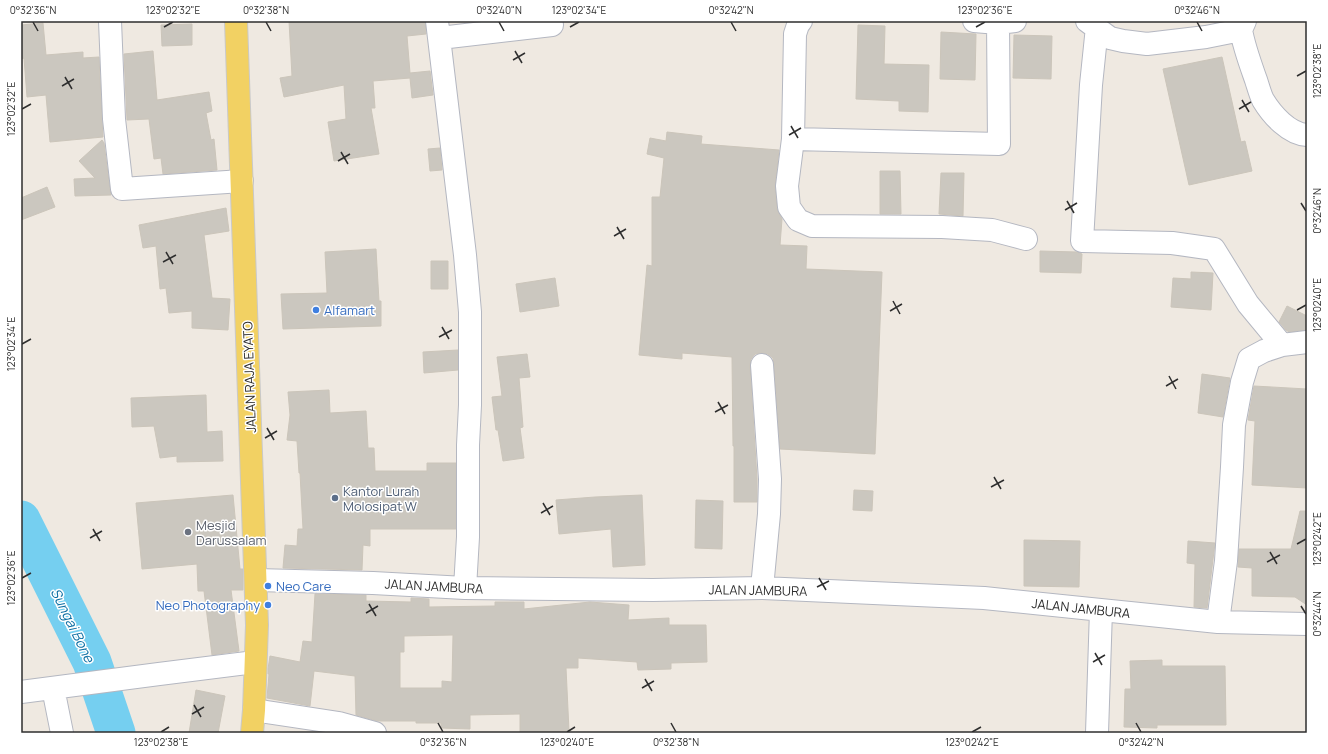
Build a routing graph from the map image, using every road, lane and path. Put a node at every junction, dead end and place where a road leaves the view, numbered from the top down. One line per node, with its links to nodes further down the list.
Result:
1 (110, 21): 12 (street)
2 (236, 21): 12 (main road, JALAN RAJA EYATO)
3 (801, 21): 11 (street)
4 (974, 21): 5 (street)
5 (1004, 22): 11 (street)
6 (1092, 24): 8 (street); 15 (street)
7 (552, 25): 9 (street)
8 (1243, 25): 10 (street)
9 (438, 30): 18 (street)
10 (1307, 134)
11 (793, 139): 13 (street)
12 (242, 181): 17 (main road, JALAN RAJA EYATO)
13 (1026, 239)
14 (1307, 342): 15 (street)
15 (1282, 345): 21 (street)
16 (762, 365): 19 (street)
17 (256, 580): 18 (street, JALAN JAMBURA); 23 (main road, JALAN RAJA EYATO)
18 (465, 588): 19 (street, JALAN JAMBURA)
19 (762, 588): 20 (street, JALAN JAMBURA)
20 (1101, 610): 21 (street, JALAN JAMBURA); 30 (street)
21 (1218, 622): 22 (street, JALAN JAMBURA)
22 (1298, 623)
23 (255, 662): 24 (street); 26 (main road, JALAN RAJA EYATO)
24 (56, 688): 25 (street); 27 (street)
25 (21, 692)
26 (254, 710): 28 (main road, JALAN RAJA EYATO); 29 (street)
27 (62, 733)
28 (252, 733)
29 (375, 733)
30 (1097, 733)

